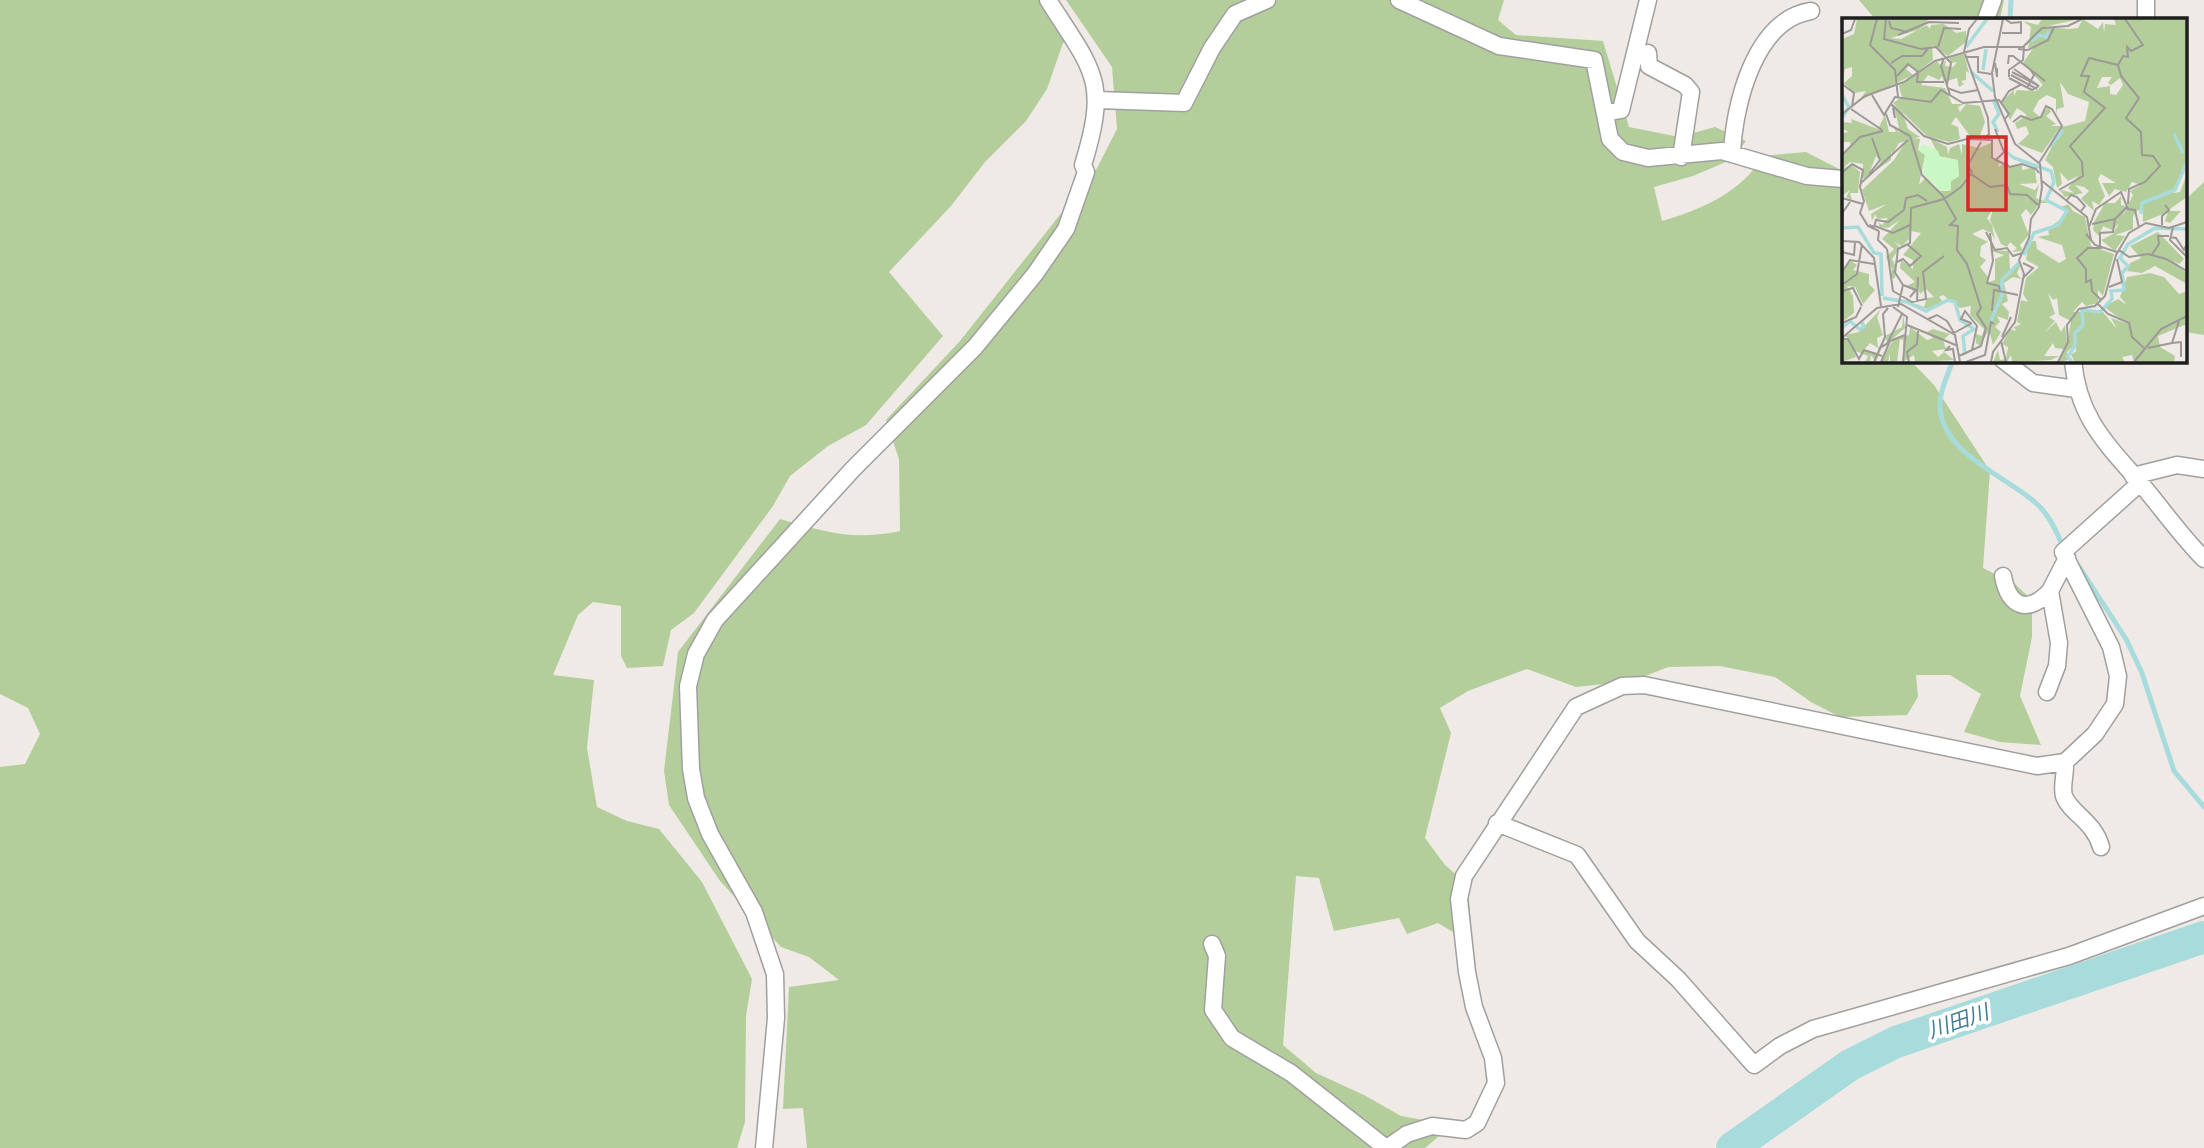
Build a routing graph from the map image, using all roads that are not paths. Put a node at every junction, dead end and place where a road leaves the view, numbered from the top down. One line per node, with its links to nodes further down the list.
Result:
1 (1048, 0): 11 (street)
2 (1267, 0): 11 (street)
3 (1399, 0): 12 (street)
4 (1648, 0): 12 (street)
5 (1993, 0): 8 (street)
6 (2146, 0): 9 (street)
7 (1811, 11): 13 (street)
8 (1986, 18)
9 (2146, 18)
10 (1648, 53): 14 (street)
11 (1098, 100): 31 (street)
12 (1605, 113): 14 (street)
13 (1732, 154): 14 (street); 15 (street)
14 (1681, 157)
15 (1842, 179)
16 (2006, 362): 18 (street)
17 (2073, 362): 18 (street)
18 (2076, 389): 20 (street)
19 (2204, 469): 20 (street)
20 (2136, 479): 21 (street); 22 (street)
21 (2067, 558): 24 (street); 26 (street)
22 (2204, 559)
23 (2003, 576): 24 (street)
24 (2050, 591): 25 (street)
25 (2047, 692)
26 (2065, 762): 27 (street); 28 (street)
27 (1497, 823): 29 (street); 32 (street)
28 (2101, 847)
29 (2204, 906)
30 (1212, 944): 32 (street)
31 (764, 1148)
32 (1386, 1148)

